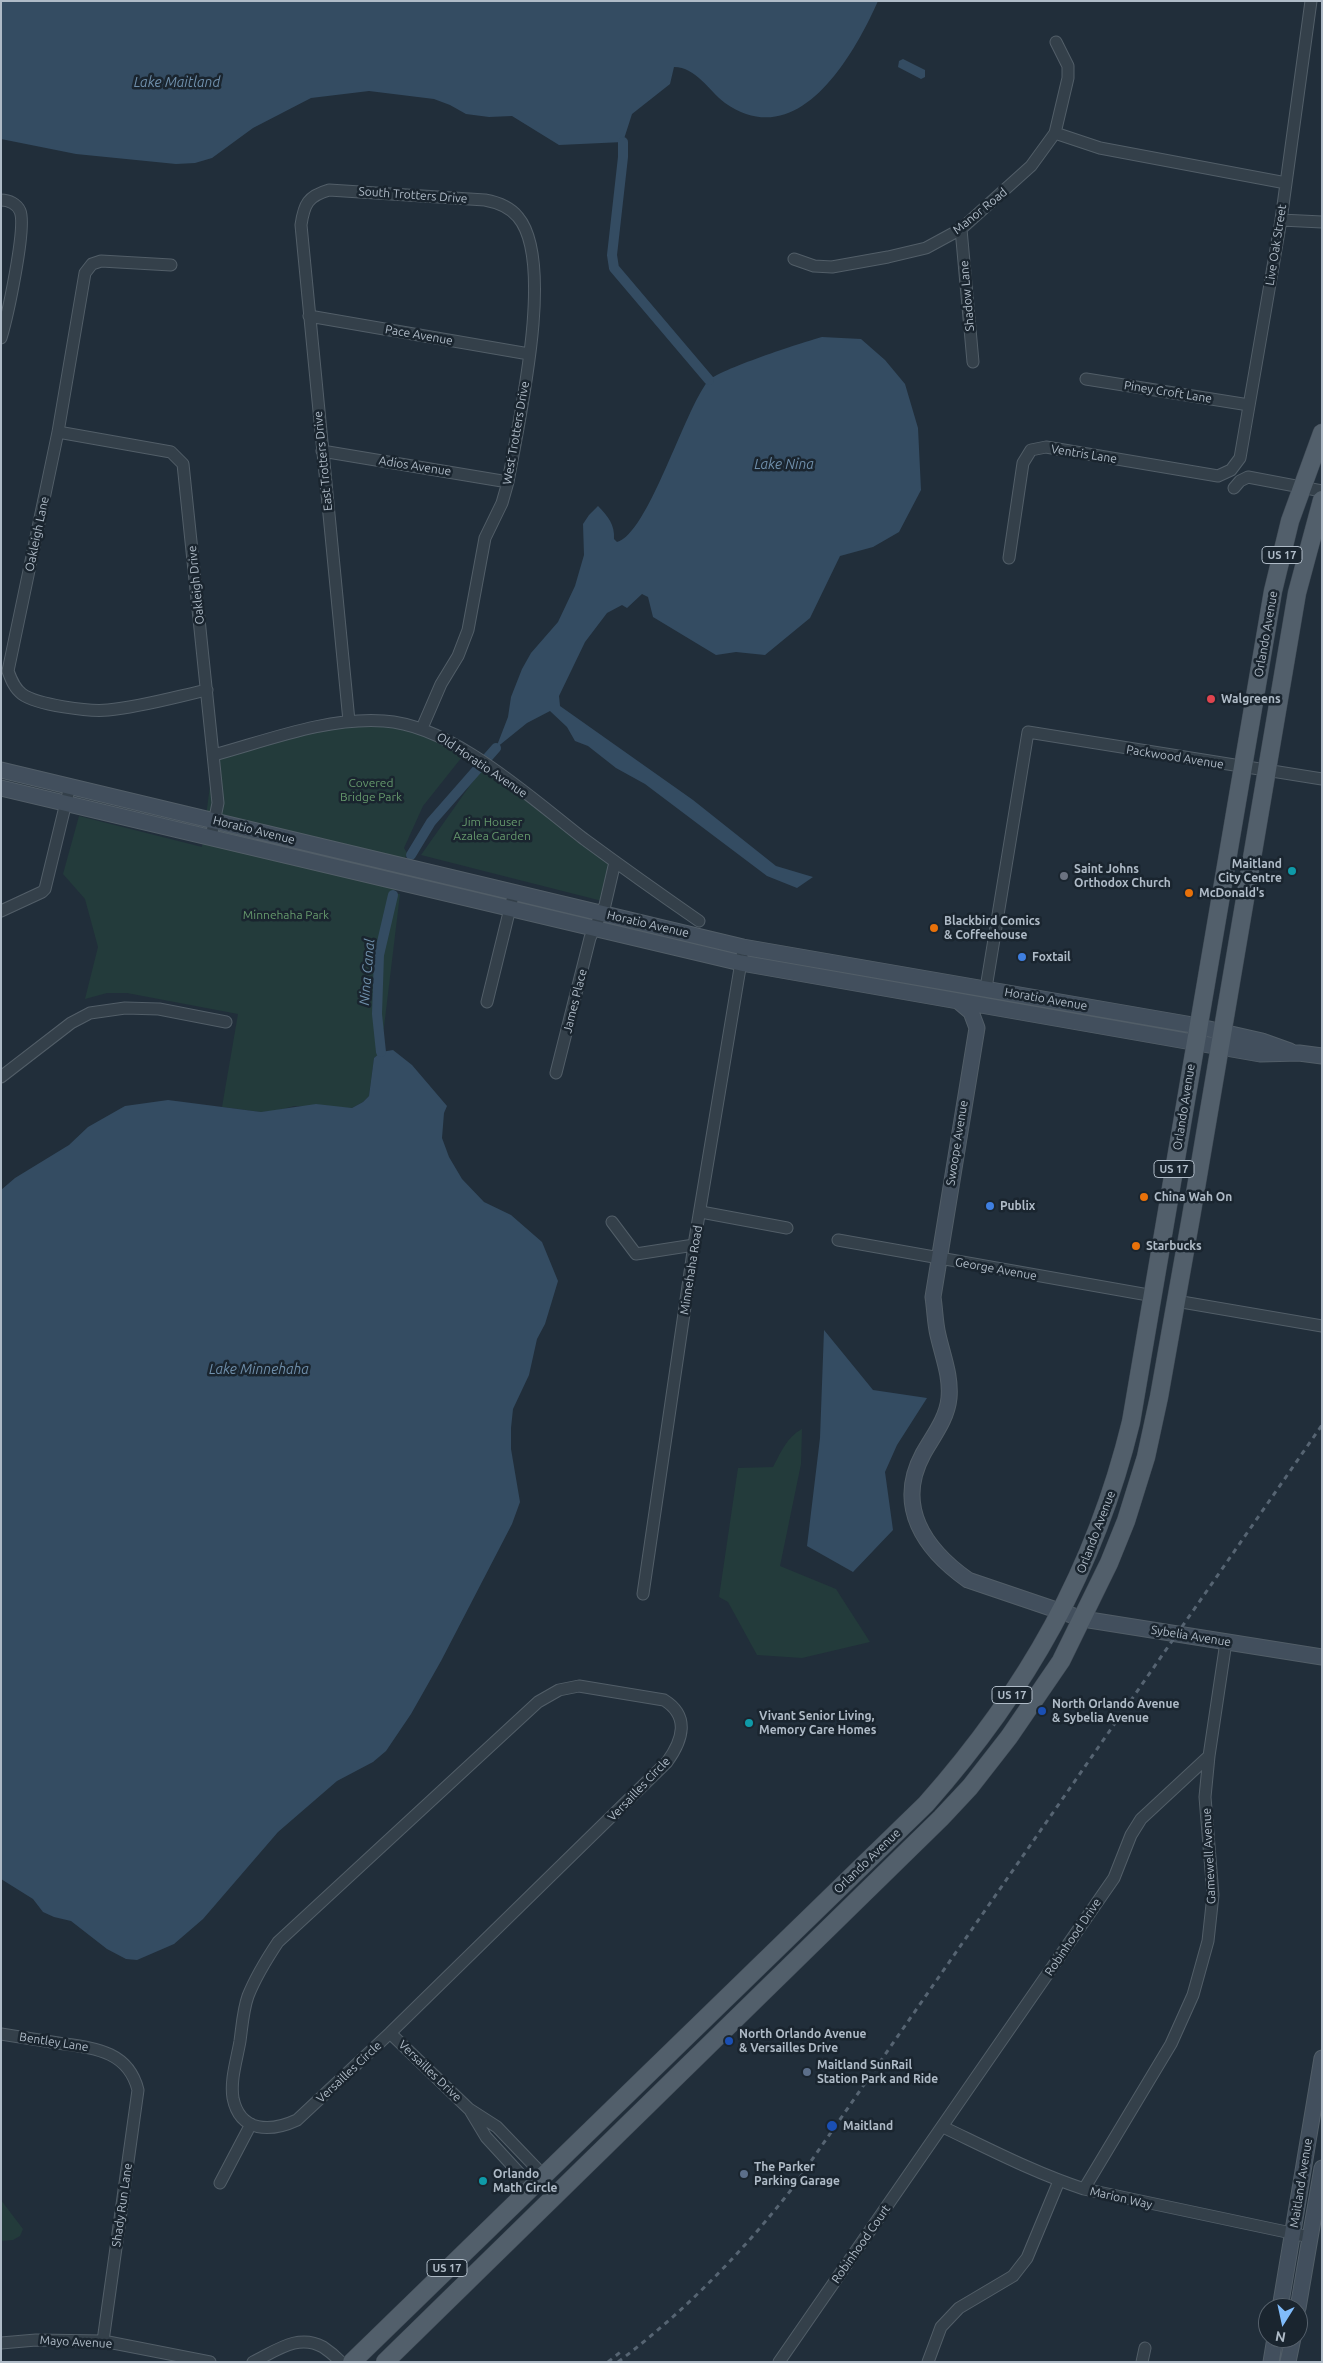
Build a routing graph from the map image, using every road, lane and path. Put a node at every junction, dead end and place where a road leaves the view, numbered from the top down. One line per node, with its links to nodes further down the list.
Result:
1 (1311, 1): 4 (street, Live Oak Street)
2 (1056, 42): 3 (street, Manor Road)
3 (1055, 133): 4 (street); 10 (street, Manor Road)
4 (1286, 183): 8 (street, Live Oak Street)
5 (1, 200): 14 (street)
6 (308, 202): 7 (street, South Trotters Drive); 13 (street, East Trotters Drive)
7 (518, 216): 15 (street, West Trotters Drive)
8 (1281, 220): 9 (street); 18 (street, Live Oak Street)
9 (1322, 222)
10 (961, 230): 11 (street, Manor Road); 16 (street, Shadow Lane)
11 (794, 259)
12 (171, 265): 19 (street, Oakleigh Lane)
13 (309, 316): 15 (street, Pace Avenue); 21 (street, East Trotters Drive)
14 (1, 338)
15 (529, 354): 23 (street, West Trotters Drive)
16 (973, 362)
17 (1086, 379): 18 (street, Piney Croft Lane)
18 (1249, 405): 22 (street, Live Oak Street)
19 (58, 432): 29 (street, Oakleigh Drive); 29 (street, Oakleigh Lane)
20 (1322, 433): 24 (main road, Orlando Avenue / US 17)
21 (322, 451): 23 (street, Adios Avenue); 30 (street, East Trotters Drive)
22 (1218, 476): 28 (street, Ventris Lane)
23 (508, 482): 31 (street, West Trotters Drive)
24 (1301, 486): 25 (street); 26 (street); 33 (main road, Orlando Avenue / US 17)
25 (1234, 488)
26 (1322, 491)
27 (1322, 500): 35 (main road, Orlando Avenue / US 17)
28 (1009, 558)
29 (207, 690): 32 (street, Oakleigh Drive)
30 (349, 721): 31 (street, Old Horatio Avenue); 32 (street, Old Horatio Avenue)
31 (422, 728): 42 (street, Old Horatio Avenue)
32 (214, 755): 40 (street, Oakleigh Drive)
33 (1244, 767): 35 (street, Packwood Avenue); 51 (street, Packwood Avenue); 57 (main road, Orlando Avenue / US 17)
34 (1, 770): 37 (main road, Horatio Avenue)
35 (1267, 771): 36 (street, Packwood Avenue); 58 (main road, Orlando Avenue / US 17)
36 (1322, 779)
37 (70, 786): 39 (street); 40 (main road, Horatio Avenue)
38 (1, 788): 39 (main road, Horatio Avenue)
39 (66, 803): 41 (main road, Horatio Avenue); 45 (street)
40 (215, 821): 41 (street, Oakleigh Drive); 43 (main road, Horatio Avenue)
41 (211, 837): 44 (main road, Horatio Avenue)
42 (615, 862): 46 (street); 47 (street, Old Horatio Avenue)
43 (514, 892): 44 (street); 46 (main road, Horatio Avenue)
44 (510, 909): 48 (main road, Horatio Avenue); 53 (street)
45 (1, 911)
46 (602, 914): 48 (street); 49 (main road, Horatio Avenue)
47 (699, 921)
48 (595, 929): 50 (main road, Horatio Avenue); 60 (street, James Place)
49 (743, 947): 50 (street, Minnehaha Road); 51 (main road, Horatio Avenue)
50 (740, 963): 52 (main road, Horatio Avenue); 62 (street, Minnehaha Road)
51 (979, 987): 52 (main road); 57 (main road, Horatio Avenue)
52 (957, 1001): 54 (main road, Horatio Avenue); 56 (main road)
53 (487, 1002)
54 (1000, 1008): 56 (main road); 57 (main road, Horatio Avenue)
55 (226, 1022): 61 (street)
56 (977, 1028): 67 (main road, Swoope Avenue)
57 (1197, 1035): 58 (main road, Horatio Avenue); 68 (main road, Orlando Avenue / US 17)
58 (1220, 1040): 59 (main road, Horatio Avenue); 69 (main road, Orlando Avenue / US 17)
59 (1322, 1056)
60 (556, 1073)
61 (1, 1077)
62 (701, 1212): 64 (street); 66 (street, Minnehaha Road)
63 (612, 1222): 66 (street)
64 (787, 1228)
65 (838, 1240): 67 (street, George Avenue)
66 (694, 1245): 71 (street, Minnehaha Road)
67 (938, 1259): 68 (street, George Avenue); 72 (main road, Swoope Avenue)
68 (1154, 1296): 72 (main road, Orlando Avenue / US 17)
69 (1176, 1301): 70 (street); 73 (main road, Orlando Avenue / US 17)
70 (1322, 1326)
71 (643, 1594)
72 (1062, 1611): 73 (main road, Sybelia Avenue); 77 (main road, Orlando Avenue / US 17)
73 (1083, 1619): 74 (main road, Sybelia Avenue); 78 (main road, Orlando Avenue / US 17)
74 (1226, 1642): 75 (main road, Sybelia Avenue); 76 (street, Gamewell Avenue)
75 (1322, 1657)
76 (1209, 1756): 85 (street, Robinhood Drive); 91 (street, Gamewell Avenue)
77 (737, 1986): 78 (street); 86 (main road, Orlando Avenue / US 17)
78 (760, 1996): 92 (main road, Orlando Avenue / US 17)
79 (390, 2033): 83 (street, Versailles Drive); 84 (street, Versailles Circle); 84 (street, Versailles Circle)
80 (1, 2034): 82 (street, Bentley Lane)
81 (1322, 2058): 94 (main road, Maitland Avenue)
82 (130, 2070): 98 (street, Shady Run Lane)
83 (469, 2109): 88 (street, Versailles Drive); 88 (street, Versailles Drive)
84 (250, 2124): 90 (street)
85 (943, 2127): 89 (street, Marion Way); 108 (street, Robinhood Court)
86 (564, 2154): 88 (main road, Orlando Avenue / US 17); 92 (main road)
87 (1322, 2168): 95 (main road, Maitland Avenue)
88 (537, 2180): 93 (main road); 106 (main road, Orlando Avenue / US 17)
89 (1059, 2181): 91 (street, Marion Way); 109 (street)
90 (220, 2184)
91 (1084, 2190): 94 (street, Marion Way)
92 (554, 2196): 93 (main road, Orlando Avenue / US 17)
93 (524, 2224): 107 (main road, Orlando Avenue / US 17)
94 (1293, 2232): 95 (street, Marion Way); 96 (main road, Maitland Avenue)
95 (1310, 2237): 97 (main road, Maitland Avenue)
96 (1282, 2298)
97 (1300, 2298)
98 (103, 2341): 99 (street, Mayo Avenue); 103 (street, Mayo Avenue)
99 (1, 2343)
100 (1145, 2348): 110 (street)
101 (1273, 2348): 111 (main road)
102 (1291, 2348): 112 (main road)
103 (210, 2362)
104 (253, 2362): 105 (street)
105 (342, 2362)
106 (352, 2362)
107 (385, 2362)
108 (779, 2362)
109 (928, 2362)
110 (1142, 2362)
111 (1271, 2362)
112 (1288, 2362)

